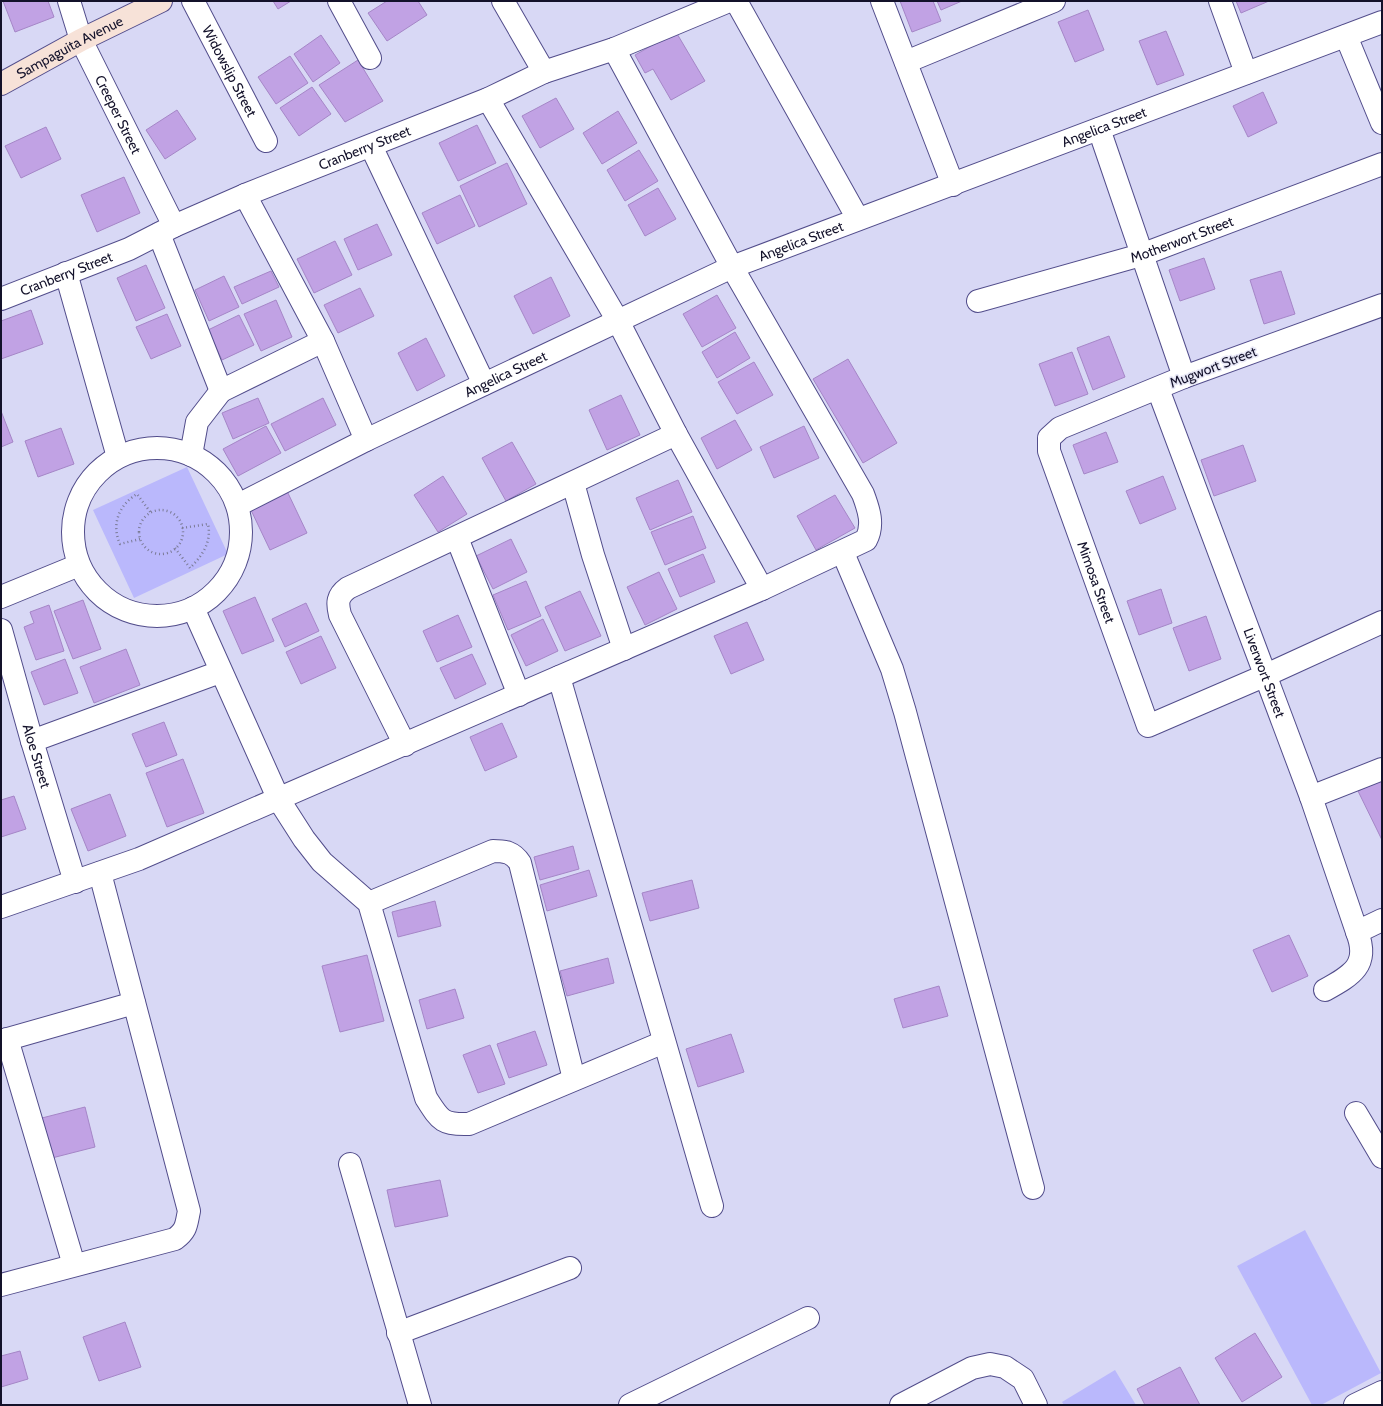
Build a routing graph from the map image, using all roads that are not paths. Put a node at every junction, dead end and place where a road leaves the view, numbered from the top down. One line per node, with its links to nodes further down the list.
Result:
1 (68, 1): 13 (street, Creeper Street)
2 (161, 1): 13 (main road, Sampaguita Avenue)
3 (193, 1): 23 (street, Widowslip Street)
4 (338, 1): 15 (street)
5 (503, 1): 17 (street)
6 (729, 1): 14 (street, Cranberry Street)
7 (736, 1): 28 (street)
8 (882, 1): 16 (street)
9 (1054, 1): 16 (street)
10 (1220, 1): 18 (street)
11 (1382, 22): 12 (street, Angelica Street)
12 (1346, 36): 18 (street, Angelica Street); 21 (street)
13 (81, 40): 19 (main road, Sampaguita Avenue); 29 (street, Creeper Street)
14 (614, 49): 17 (street, Cranberry Street); 31 (street)
15 (370, 58)
16 (906, 62): 26 (street)
17 (544, 72): 20 (street, Cranberry Street)
18 (1246, 73): 22 (street, Angelica Street)
19 (1, 84)
20 (488, 99): 24 (street, Cranberry Street); 36 (street)
21 (1382, 123)
22 (1099, 129): 26 (street, Angelica Street); 30 (street)
23 (266, 141)
24 (371, 146): 27 (street, Cranberry Street); 39 (street)
25 (1382, 164): 30 (street, Motherwort Street)
26 (953, 185): 28 (street, Angelica Street)
27 (245, 195): 29 (street, Cranberry Street); 37 (street)
28 (858, 218): 31 (street, Angelica Street)
29 (166, 230): 32 (street, Cranberry Street); 41 (street, Creeper Street)
30 (1141, 255): 34 (street, Motherwort Street); 38 (street)
31 (732, 267): 36 (street, Angelica Street); 50 (street)
32 (66, 273): 33 (street, Cranberry Street); 46 (street)
33 (1, 299)
34 (978, 302)
35 (1382, 305): 38 (street, Mugwort Street)
36 (618, 321): 39 (street, Angelica Street); 42 (street)
37 (323, 341): 41 (street); 44 (street)
38 (1184, 377): 40 (street, Mugwort Street)
39 (484, 384): 44 (street, Angelica Street)
40 (1158, 389): 43 (street, Mugwort Street); 59 (street, Liverwort Street)
41 (221, 391): 45 (street)
42 (676, 434): 47 (street); 52 (street)
43 (1049, 438): 59 (street, Mimosa Street)
44 (366, 440): 48 (street, Angelica Street)
45 (191, 455): 46 (street); 48 (street)
46 (118, 458): 51 (street)
47 (573, 483): 49 (street); 57 (street)
48 (238, 505): 54 (street)
49 (457, 538): 61 (street); 63 (street)
50 (843, 553): 52 (street); 81 (street)
51 (80, 565): 53 (street); 54 (street)
52 (762, 589): 57 (street)
53 (1, 597)
54 (193, 608): 58 (street)
55 (1382, 622): 59 (street)
56 (1, 630): 62 (street, Aloe Street)
57 (624, 649): 60 (street)
58 (220, 672): 62 (street); 66 (street)
59 (1264, 676): 65 (street, Liverwort Street)
60 (559, 677): 61 (street); 76 (street)
61 (519, 695): 63 (street)
62 (32, 741): 68 (street, Aloe Street)
63 (405, 745): 66 (street)
64 (1382, 769): 65 (street)
65 (1311, 797): 72 (street, Liverwort Street)
66 (279, 800): 67 (street); 69 (street)
67 (100, 873): 68 (street); 74 (street)
68 (75, 882): 70 (street)
69 (369, 903): 77 (street); 77 (street)
70 (1, 907)
71 (1382, 920): 72 (street)
72 (1357, 932): 73 (street, Liverwort Street)
73 (1325, 990)
74 (134, 1003): 75 (street); 83 (street)
75 (4, 1040): 83 (street)
76 (664, 1042): 77 (street); 82 (street)
77 (574, 1079)
78 (1356, 1113): 79 (street)
79 (1382, 1157)
80 (350, 1164): 87 (street)
81 (1033, 1188)
82 (712, 1206)
83 (74, 1265): 85 (street)
84 (570, 1268): 87 (street)
85 (1, 1285)
86 (808, 1318): 90 (street)
87 (398, 1333): 89 (street)
88 (1382, 1392): 93 (street)
89 (420, 1405)
90 (630, 1405)
91 (900, 1405): 92 (street)
92 (1036, 1405)
93 (1355, 1405)

